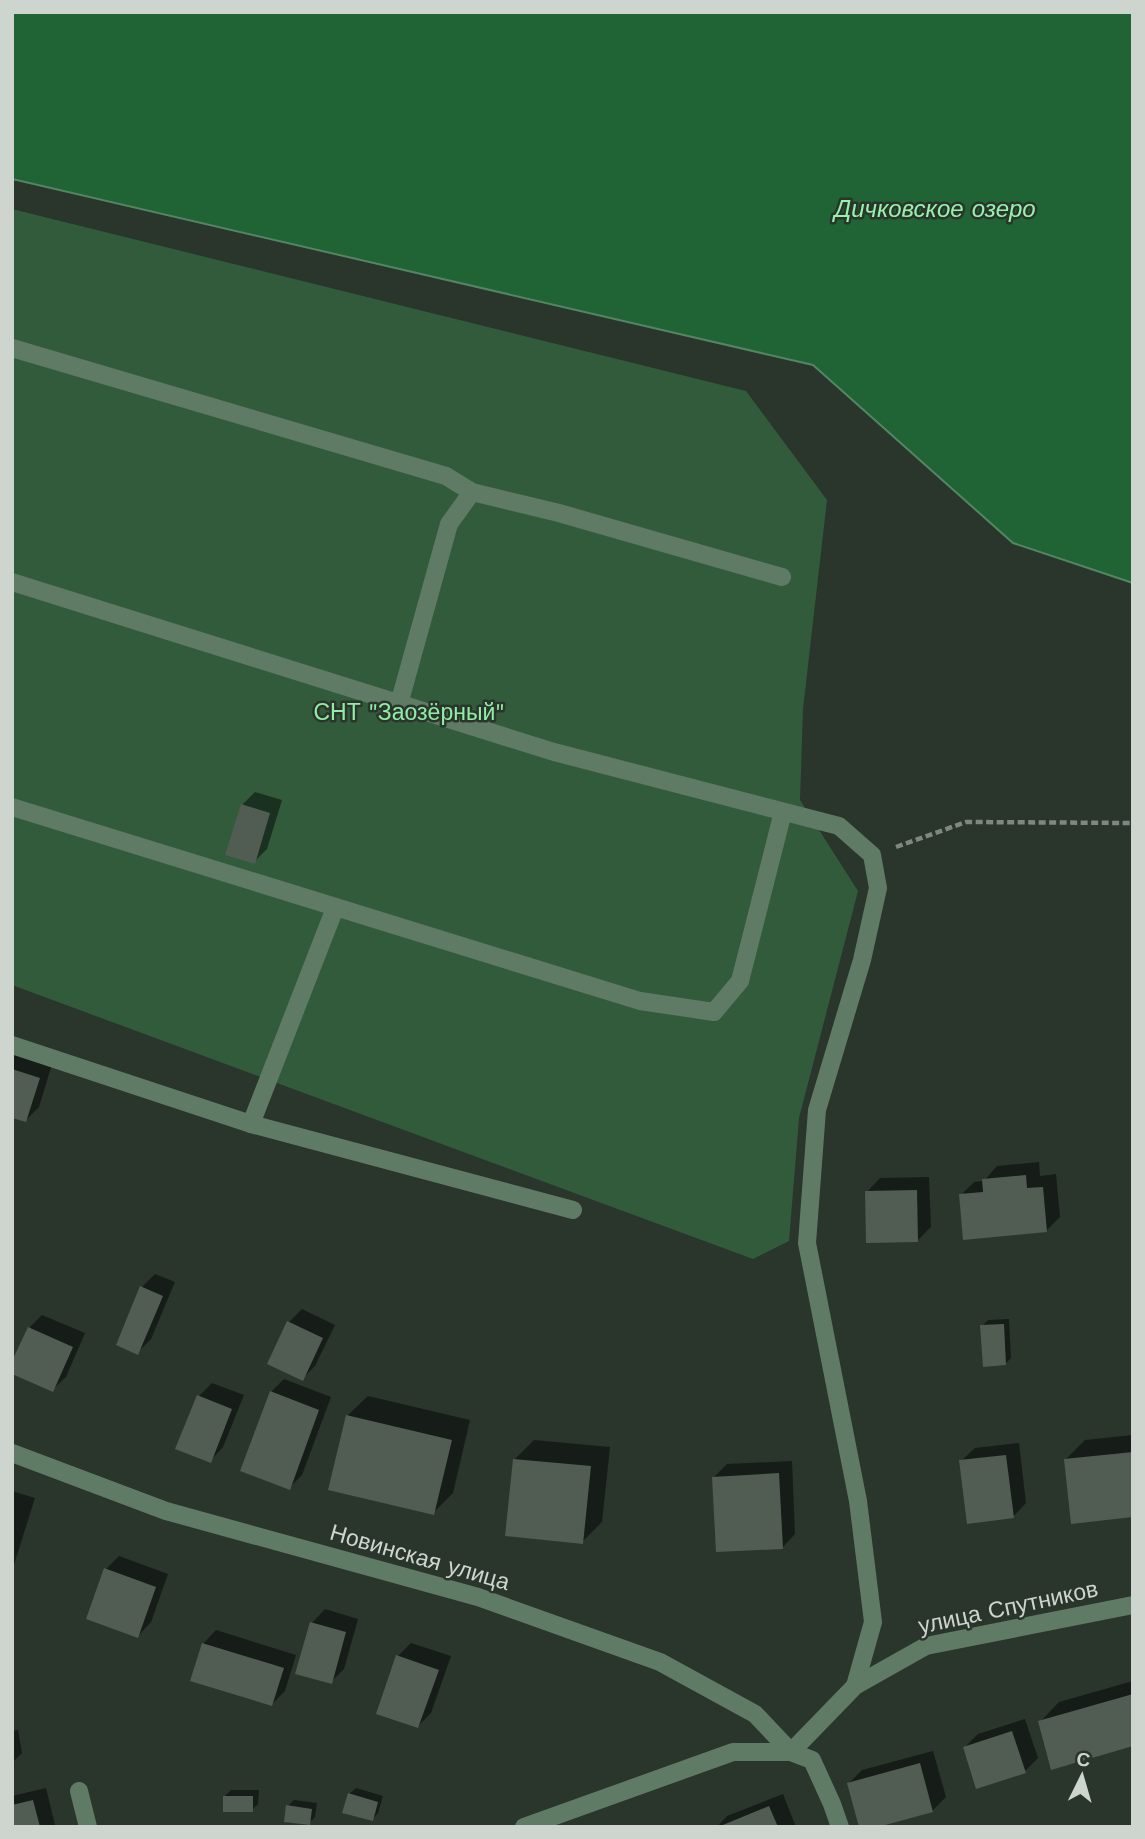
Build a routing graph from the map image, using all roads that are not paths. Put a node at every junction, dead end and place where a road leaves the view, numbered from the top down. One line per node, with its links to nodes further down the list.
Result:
1 (12, 348): 2 (street)
2 (472, 492): 3 (street); 5 (street)
3 (782, 577)
4 (12, 582): 5 (street)
5 (399, 704): 7 (street)
6 (12, 807): 8 (street)
7 (783, 812): 8 (street); 14 (street)
8 (335, 908): 10 (street)
9 (12, 1045): 10 (street)
10 (251, 1124): 11 (street)
11 (573, 1210)
12 (12, 1453): 15 (street, Новинская улица)
13 (1133, 1605): 14 (street, улица Спутников)
14 (855, 1686): 15 (street, улица Спутников)
15 (791, 1752): 18 (street); 19 (street, Новинская улица)
16 (79, 1791): 17 (street)
17 (88, 1827)
18 (524, 1827)
19 (839, 1827)

